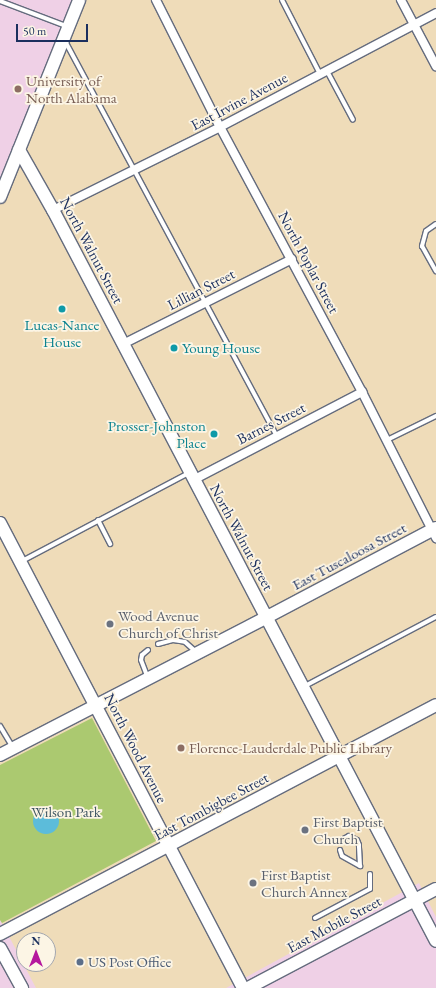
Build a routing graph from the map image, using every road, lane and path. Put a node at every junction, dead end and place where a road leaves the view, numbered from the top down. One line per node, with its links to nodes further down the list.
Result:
1 (79, 0): 8 (street)
2 (156, 0): 13 (street, North Poplar Street)
3 (282, 0): 11 (lane)
4 (401, 0): 7 (street)
5 (0, 1): 8 (lane)
6 (436, 12): 7 (street, East Irvine Avenue)
7 (414, 24): 10 (street); 11 (street, East Irvine Avenue)
8 (68, 27): 9 (street)
9 (64, 39): 14 (street); 15 (lane)
10 (436, 66)
11 (323, 72): 12 (lane); 13 (street, East Irvine Avenue)
12 (353, 120)
13 (220, 127): 15 (street, East Irvine Avenue); 19 (street, North Poplar Street)
14 (18, 150): 16 (street); 17 (street, North Walnut Street)
15 (136, 170): 17 (street, East Irvine Avenue); 21 (lane)
16 (0, 197)
17 (53, 210): 22 (street, North Walnut Street)
18 (436, 224): 20 (lane)
19 (292, 259): 21 (street, Lillian Street); 23 (street, North Poplar Street)
20 (436, 271)
21 (206, 302): 22 (street, Lillian Street); 25 (lane)
22 (124, 344): 27 (street, North Walnut Street)
23 (362, 392): 25 (street, Barnes Street); 26 (street, North Poplar Street)
24 (436, 416): 26 (lane)
25 (278, 436): 27 (street, Barnes Street)
26 (387, 440): 30 (street, North Poplar Street)
27 (191, 476): 28 (lane); 33 (street, North Walnut Street)
28 (98, 520): 31 (lane); 32 (lane)
29 (0, 523): 32 (street, North Wood Avenue)
30 (435, 532): 33 (street, East Tuscaloosa Street)
31 (110, 544)
32 (20, 562): 40 (street, North Wood Avenue)
33 (267, 617): 37 (street, East Tuscaloosa Street); 39 (street, North Walnut Street)
34 (436, 617): 39 (lane)
35 (158, 644): 37 (lane)
36 (148, 650): 38 (lane)
37 (198, 653): 38 (street, East Tuscaloosa Street)
38 (148, 679): 40 (street, East Tuscaloosa Street)
39 (303, 687): 45 (street, North Walnut Street)
40 (96, 705): 43 (street, East Tuscaloosa Street); 47 (street, North Wood Avenue)
41 (436, 705): 45 (street, East Tombigbee Street)
42 (0, 726): 43 (lane)
43 (13, 748): 44 (street, East Tuscaloosa Street)
44 (0, 755)
45 (339, 756): 47 (street, East Tombigbee Street); 51 (street, North Walnut Street)
46 (343, 839): 48 (lane)
47 (169, 846): 53 (street, East Tombigbee Street); 57 (street, North Wood Avenue)
48 (340, 850)
49 (370, 874): 52 (lane)
50 (436, 889): 51 (street, East Mobile Street)
51 (415, 900): 54 (street, North Walnut Street); 58 (street, East Mobile Street)
52 (315, 918)
53 (0, 934)
54 (436, 942)
55 (0, 948): 56 (street)
56 (22, 988)
57 (243, 988)
58 (248, 988)

